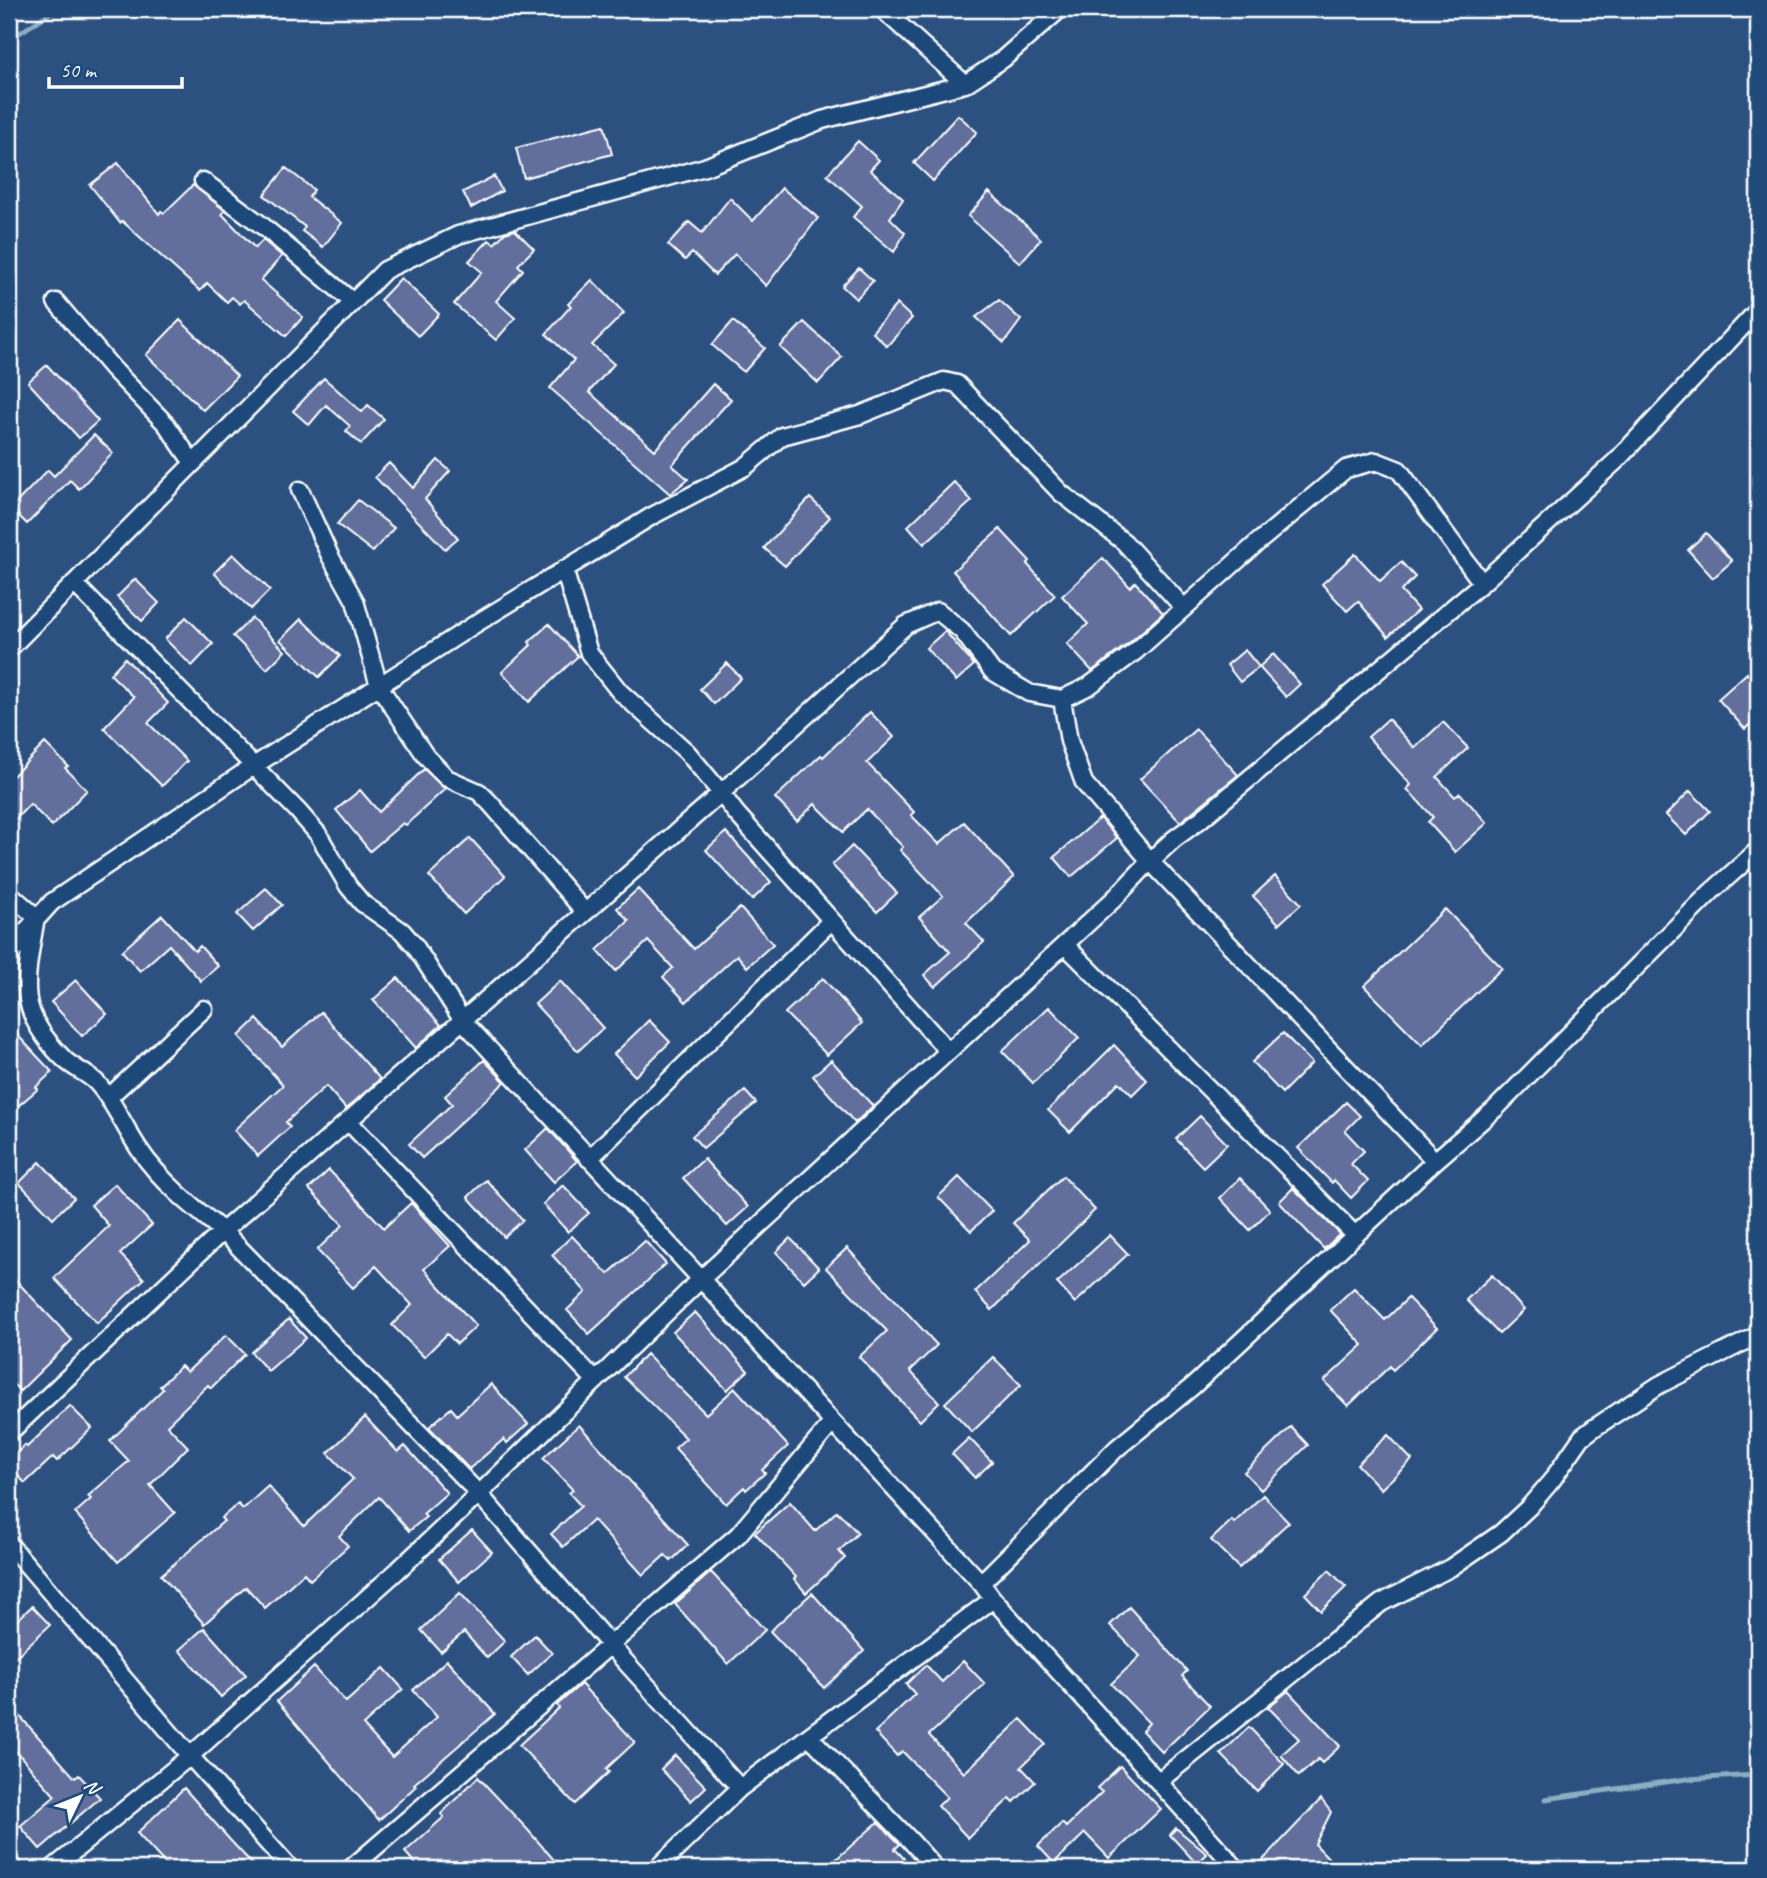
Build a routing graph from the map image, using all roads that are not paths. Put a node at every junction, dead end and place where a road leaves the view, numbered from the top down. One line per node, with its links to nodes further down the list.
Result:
1 (882, 9): 3 (street)
2 (1060, 9): 3 (street)
3 (965, 85): 6 (street)
4 (203, 181): 6 (street)
5 (56, 302): 8 (street)
6 (353, 302): 8 (street)
7 (1758, 310): 12 (street)
8 (193, 463): 11 (street)
9 (300, 490): 15 (street)
10 (564, 569): 13 (street); 15 (street); 18 (street)
11 (74, 583): 14 (street); 17 (street)
12 (1482, 583): 13 (street); 20 (street)
13 (1184, 608): 16 (street)
14 (9, 649)
15 (379, 686): 17 (street); 22 (street)
16 (1062, 699): 18 (street); 20 (street)
17 (252, 767): 23 (street); 28 (street)
18 (721, 793): 22 (street); 24 (street)
19 (1758, 850): 33 (street)
20 (1150, 861): 25 (street); 33 (street)
21 (9, 893): 23 (street)
22 (585, 912): 28 (street)
23 (36, 917): 26 (street); 30 (street)
24 (831, 921): 29 (street); 32 (street)
25 (1065, 944): 29 (street); 35 (street)
26 (9, 959)
27 (204, 1009): 30 (street)
28 (463, 1021): 31 (street); 32 (street)
29 (948, 1051): 36 (street)
30 (109, 1097): 34 (street)
31 (348, 1121): 34 (street); 38 (street)
32 (589, 1159): 36 (street)
33 (1435, 1161): 35 (street)
34 (223, 1231): 40 (street); 41 (street)
35 (1355, 1236): 43 (street)
36 (700, 1280): 38 (street); 39 (street)
37 (1758, 1335): 48 (street)
38 (596, 1381): 41 (street)
39 (832, 1423): 43 (street); 45 (street)
40 (9, 1433)
41 (479, 1494): 45 (street); 47 (street)
42 (9, 1544): 47 (street)
43 (981, 1583): 44 (street)
44 (993, 1600): 46 (street); 48 (street)
45 (611, 1646): 49 (street); 54 (street)
46 (809, 1736): 49 (street); 56 (street)
47 (190, 1756): 52 (street); 53 (street)
48 (1159, 1781): 57 (street)
49 (740, 1788): 55 (street)
50 (9, 1864): 51 (street)
51 (14, 1869)
52 (52, 1869)
53 (291, 1869)
54 (350, 1869)
55 (656, 1869)
56 (936, 1869)
57 (1237, 1869)

